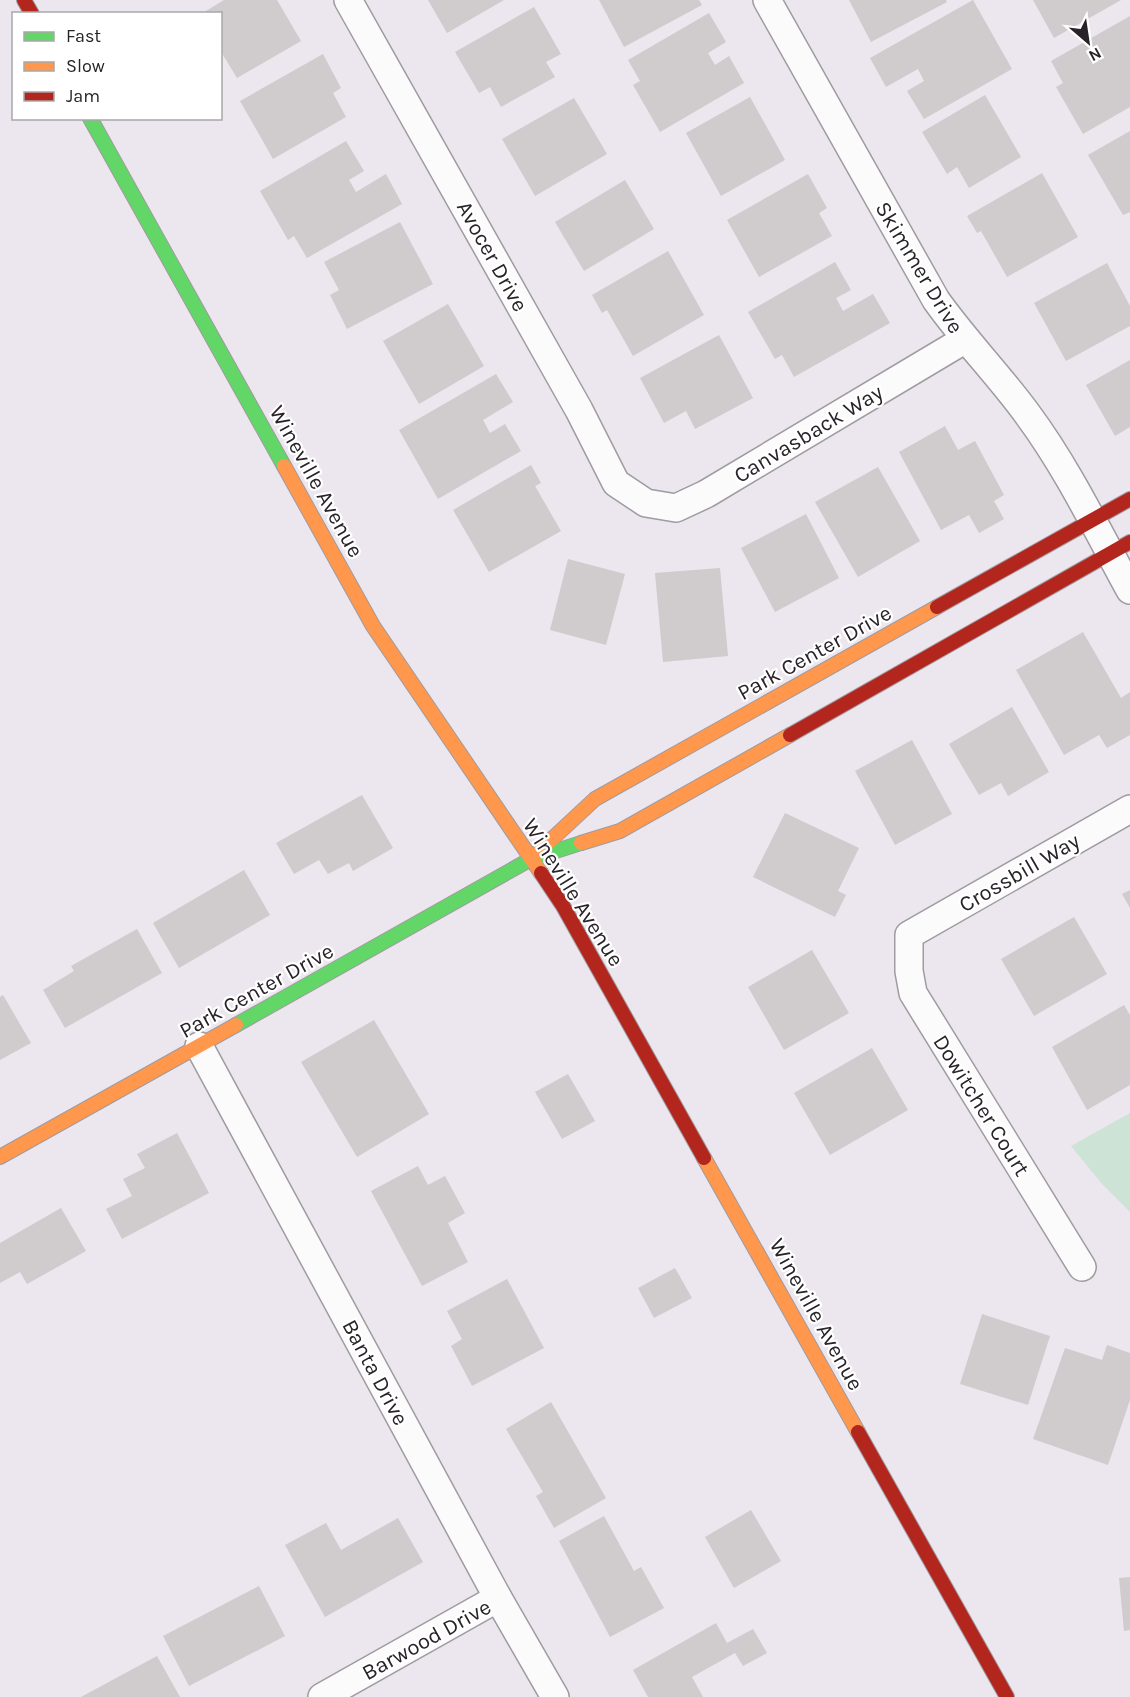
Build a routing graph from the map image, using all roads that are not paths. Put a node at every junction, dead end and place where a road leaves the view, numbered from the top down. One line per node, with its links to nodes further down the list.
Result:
1 (348, 0): 6 (street, Avocer Drive)
2 (767, 0): 4 (street, Skimmer Drive)
3 (91, 120): 11 (street, Wineville Avenue)
4 (964, 340): 6 (street, Canvasback Way); 7 (street, Skimmer Drive)
5 (1130, 499): 7 (street, Park Center Drive)
6 (646, 503)
7 (1091, 521): 8 (street, Skimmer Drive); 11 (street, Park Center Drive)
8 (1120, 548): 9 (street, Skimmer Drive); 11 (street, Park Center Drive)
9 (1130, 590)
10 (1130, 809): 12 (street, Crossbill Way)
11 (531, 859): 13 (street, Park Center Drive); 19 (street, Wineville Avenue)
12 (909, 935): 15 (street, Dowitcher Court)
13 (199, 1046): 14 (street, Park Center Drive); 16 (street, Banta Drive)
14 (0, 1156)
15 (1082, 1267)
16 (498, 1598): 17 (street, Barwood Drive); 18 (street, Banta Drive)
17 (322, 1697)
18 (555, 1697)
19 (1007, 1697)

